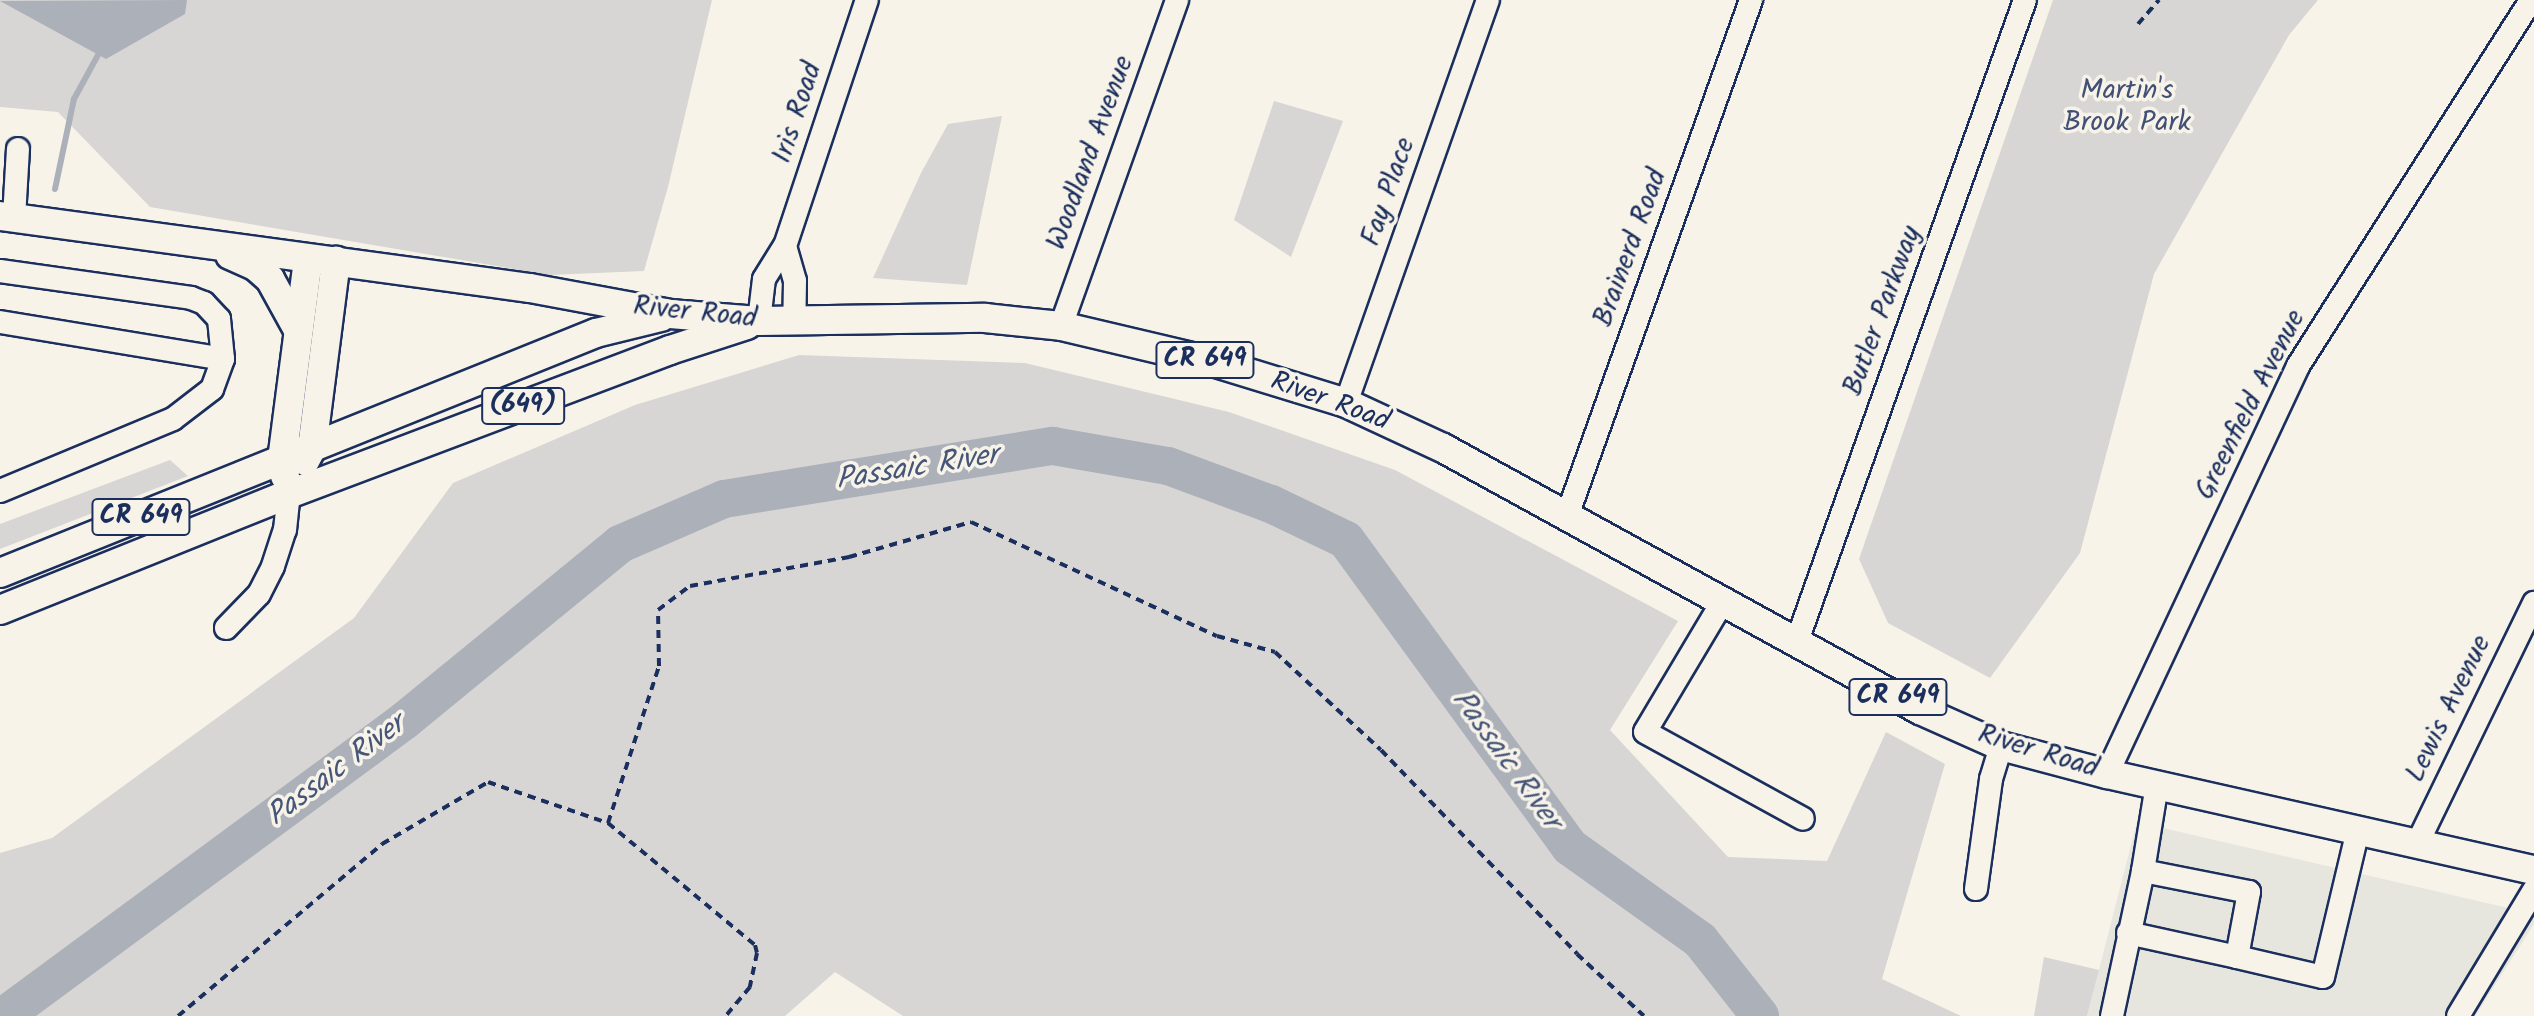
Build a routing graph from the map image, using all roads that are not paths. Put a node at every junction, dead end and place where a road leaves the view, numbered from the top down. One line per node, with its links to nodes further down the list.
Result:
1 (867, 0): 10 (street, Iris Road)
2 (1177, 0): 17 (street, Woodland Avenue)
3 (1488, 0): 20 (street, Fay Place)
4 (1751, 0): 25 (street, Brainerd Road)
5 (2025, 0): 33 (street, Butler Parkway)
6 (2531, 0): 35 (street, Greenfield Avenue)
7 (18, 149): 8 (street)
8 (7, 217): 9 (main road, River Road)
9 (187, 241): 11 (main road, River Road / (649)); 18 (main road)
10 (785, 246): 14 (street); 15 (street, Iris Road)
11 (322, 260): 13 (main road, River Road / (649)); 18 (main road); 21 (main road)
12 (0, 271): 19 (street)
13 (670, 314): 15 (main road, River Road / (649)); 21 (main road, (649))
14 (794, 320): 15 (main road, River Road / CR 649); 17 (main road, River Road / CR 649)
15 (759, 321): 24 (main road, (649))
16 (0, 322): 19 (street)
17 (1061, 326): 20 (main road, River Road / CR 649)
18 (298, 330): 22 (main road)
19 (223, 359): 23 (street)
20 (1346, 403): 25 (main road, River Road / CR 649)
21 (312, 448): 22 (main road, (649)); 24 (main road)
22 (282, 460): 24 (main road); 26 (main road, CR 649)
23 (0, 491)
24 (289, 494): 27 (main road, CR 649); 31 (street)
25 (1567, 516): 28 (main road, River Road / CR 649)
26 (0, 573)
27 (51, 592): 30 (main road, CR 649); 32 (main road)
28 (1723, 601): 33 (main road, River Road / CR 649); 37 (street)
29 (2534, 603): 39 (street, Lewis Avenue)
30 (0, 610)
31 (226, 628)
32 (0, 629)
33 (1797, 641): 34 (main road, River Road / CR 649)
34 (2001, 746): 35 (main road, River Road / CR 649); 42 (street)
35 (2107, 774): 36 (main road, River Road / CR 649)
36 (2157, 785): 38 (main road, River Road / CR 649); 41 (street)
37 (1803, 819)
38 (2358, 830): 39 (main road, River Road / CR 649); 45 (street)
39 (2418, 842): 40 (main road, River Road / CR 649)
40 (2534, 870)
41 (2143, 871): 44 (street); 45 (street)
42 (1976, 889)
43 (2534, 890): 47 (street)
44 (2128, 933): 45 (street); 46 (street)
45 (2237, 957)
46 (2112, 1016)
47 (2458, 1016)

